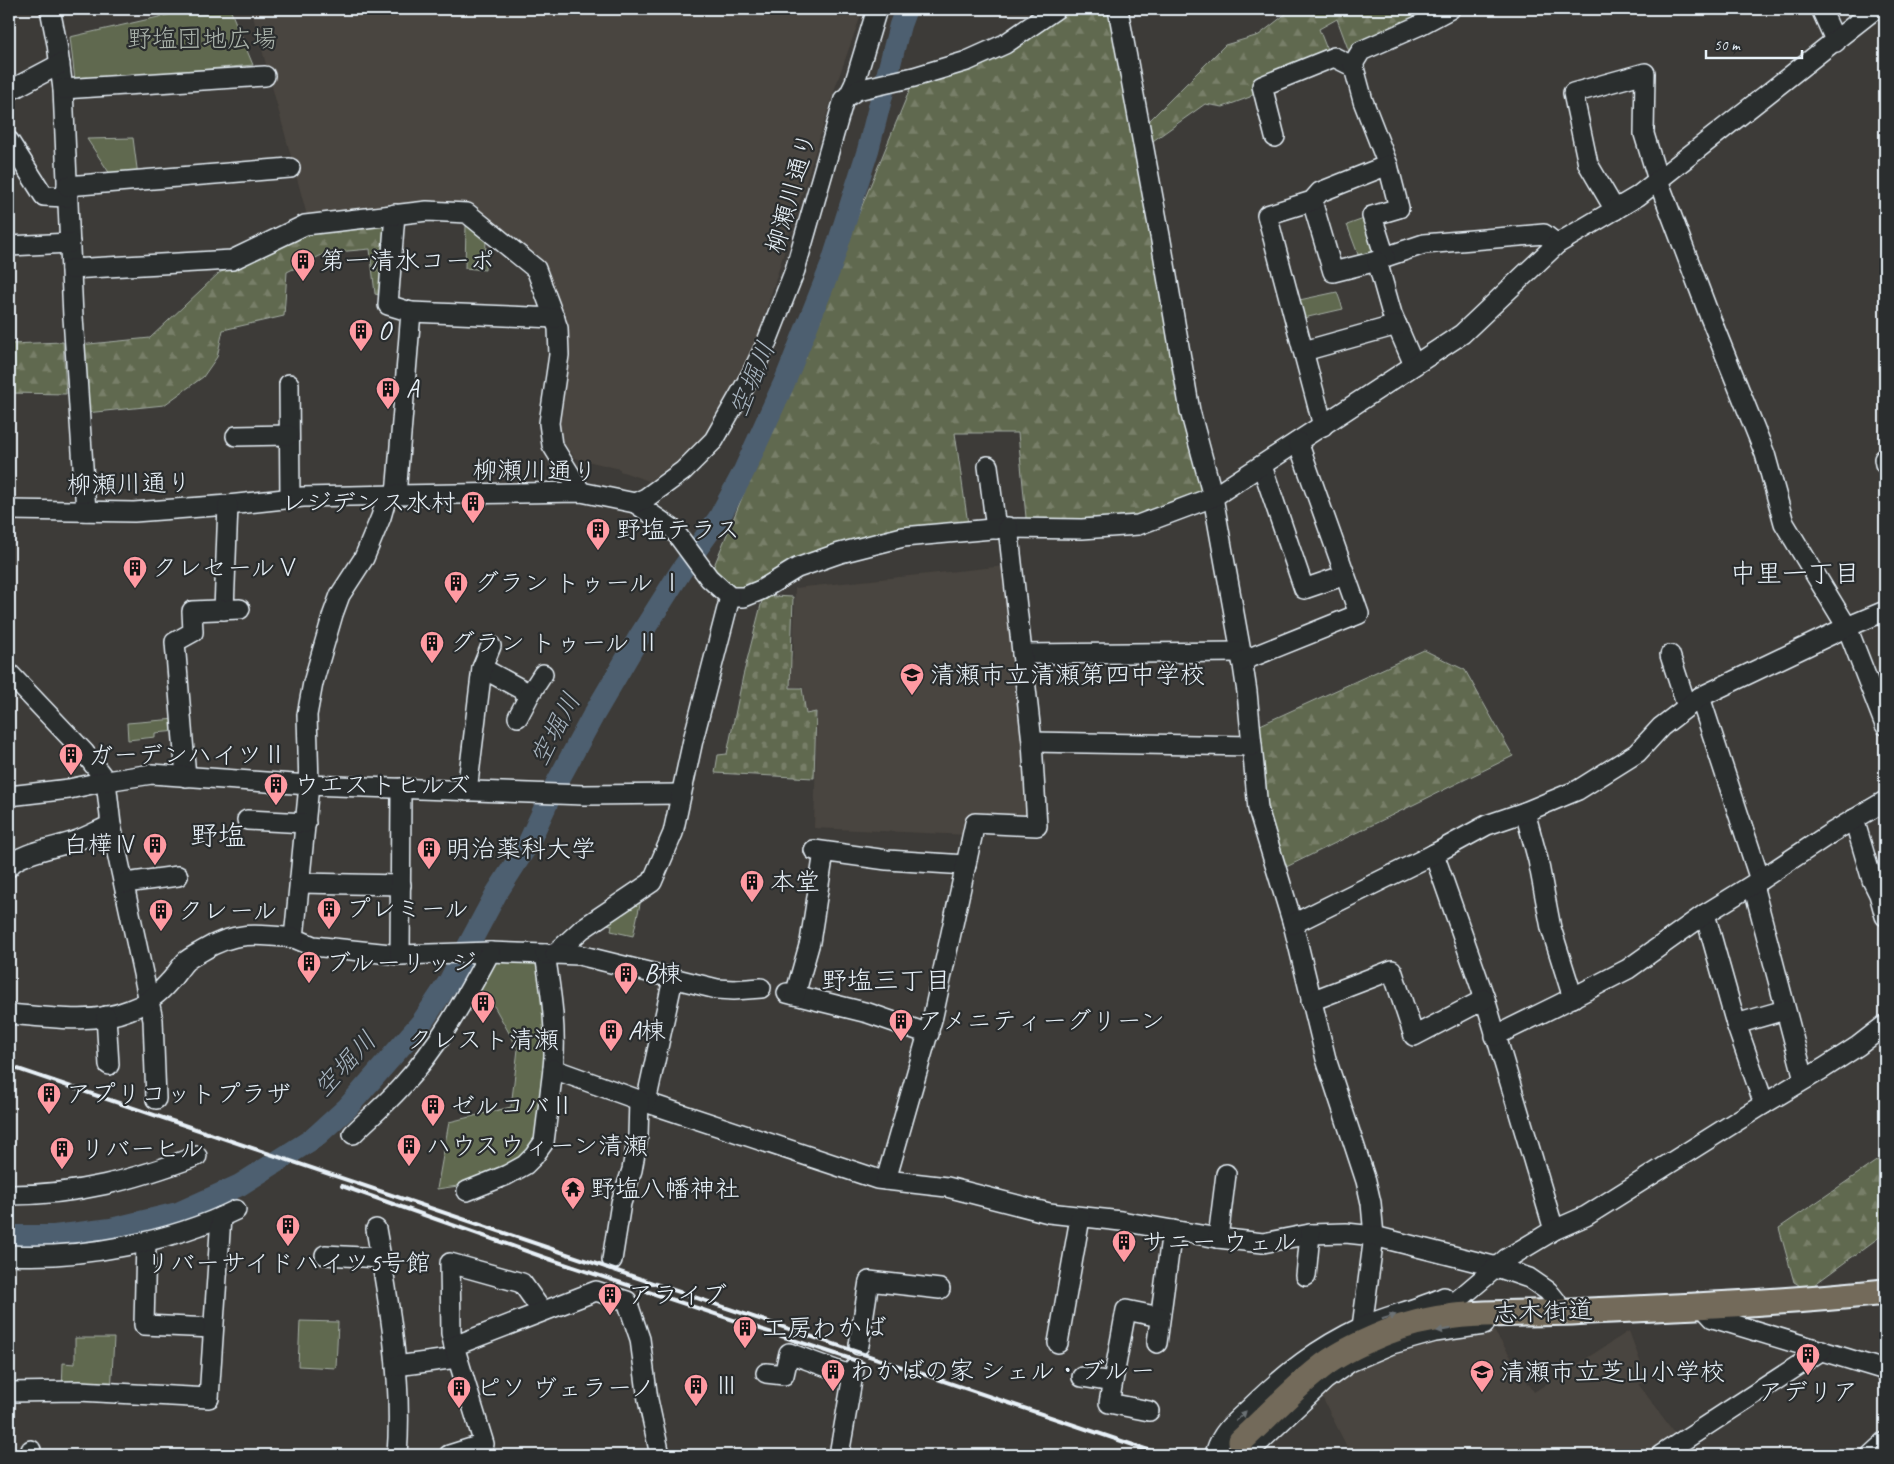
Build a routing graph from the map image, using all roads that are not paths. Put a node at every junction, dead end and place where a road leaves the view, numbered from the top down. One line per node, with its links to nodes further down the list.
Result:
1 (50, 9): 9 (street)
2 (877, 9): 14 (street, 柳瀬川通り)
3 (1056, 9): 14 (street)
4 (1118, 9): 43 (street)
5 (1450, 9): 10 (street)
6 (1821, 9): 8 (street)
7 (1875, 9): 8 (street)
8 (1836, 42): 19 (street)
9 (60, 64): 12 (street); 13 (street)
10 (1354, 67): 15 (street); 17 (street)
11 (265, 76): 12 (street)
12 (63, 89): 20 (street)
13 (9, 91)
14 (853, 92): 45 (street, 柳瀬川通り)
15 (1275, 137)
16 (9, 140): 20 (street)
17 (1388, 165): 21 (street); 27 (street)
18 (290, 168): 20 (street)
19 (1658, 180): 22 (street); 22 (street); 53 (street)
20 (67, 192): 24 (street)
21 (1312, 201): 27 (street); 32 (street)
22 (1615, 210): 25 (street)
23 (395, 214): 28 (street); 29 (street); 30 (street)
24 (70, 243): 26 (street); 28 (street)
25 (1557, 244): 27 (street); 33 (street)
26 (9, 246)
27 (1381, 259): 31 (street)
28 (71, 269): 48 (street)
29 (411, 312): 30 (street); 42 (street)
30 (555, 318): 41 (street)
31 (1397, 325): 32 (street); 33 (street)
32 (1304, 350): 35 (street)
33 (1414, 365): 35 (street)
34 (289, 384): 36 (street)
35 (1322, 426): 38 (street)
36 (289, 435): 37 (street); 44 (street)
37 (236, 436)
38 (1298, 442): 40 (street); 50 (street)
39 (988, 466): 49 (street)
40 (1262, 466): 43 (street); 50 (street)
41 (581, 492): 42 (street, 柳瀬川通り); 45 (street, 柳瀬川通り)
42 (392, 495): 44 (street, 柳瀬川通り); 69 (street)
43 (1213, 497): 49 (street); 57 (street)
44 (290, 499): 46 (street, 柳瀬川通り)
45 (635, 503): 51 (street)
46 (228, 505): 48 (street, 柳瀬川通り); 67 (street)
47 (9, 510): 48 (street, 柳瀬川通り)
48 (86, 511)
49 (1002, 528): 51 (street); 55 (street)
50 (1345, 576): 57 (street)
51 (730, 597): 72 (street)
52 (1885, 611): 53 (street)
53 (1848, 627): 62 (street); 64 (street)
54 (491, 646): 58 (street)
55 (1022, 654): 57 (street); 65 (street)
56 (1670, 655): 62 (street)
57 (1242, 656): 66 (street)
58 (482, 668): 61 (street); 71 (street)
59 (9, 673): 68 (street)
60 (543, 674): 61 (street)
61 (530, 694): 63 (street)
62 (1693, 702): 75 (street); 84 (street)
63 (518, 717)
64 (1885, 725)
65 (1032, 742): 66 (street); 81 (street)
66 (1252, 746): 90 (street)
67 (186, 777): 68 (street); 69 (street)
68 (106, 781): 73 (street); 79 (street)
69 (309, 785): 70 (street); 78 (street)
70 (401, 788): 71 (street); 87 (street)
71 (467, 791): 72 (street)
72 (681, 794): 93 (street)
73 (9, 795)
74 (1885, 801): 76 (street)
75 (1525, 812): 80 (street); 98 (street)
76 (1854, 819): 84 (street); 89 (street)
77 (247, 820): 78 (street)
78 (306, 823): 86 (street)
79 (111, 825): 82 (street); 85 (street)
80 (1434, 854): 90 (street); 97 (street)
81 (966, 865): 106 (street); 106 (street)
82 (9, 867)
83 (178, 876): 85 (street)
84 (1757, 882): 88 (street); 101 (street)
85 (125, 883): 99 (street)
86 (300, 883): 87 (street); 91 (street)
87 (401, 884): 94 (street)
88 (1705, 914): 98 (street); 104 (street)
89 (1885, 916)
90 (1293, 924): 100 (street)
91 (294, 938): 94 (street); 99 (street)
92 (487, 952): 93 (street); 94 (street); 114 (street)
93 (550, 954): 95 (street); 109 (street)
94 (400, 956)
95 (673, 979): 96 (street); 112 (street)
96 (761, 988)
97 (1485, 998): 100 (street); 107 (street)
98 (1573, 998): 107 (street)
99 (148, 1000): 103 (street); 111 (street)
100 (1311, 1001): 125 (street)
101 (1785, 1010): 104 (street); 110 (street)
102 (9, 1014): 103 (street)
103 (106, 1016): 108 (street)
104 (1736, 1024): 113 (street)
105 (1885, 1024): 110 (street)
106 (929, 1034): 117 (street)
107 (1495, 1036): 123 (street)
108 (109, 1066)
109 (552, 1069): 112 (street); 118 (street)
110 (1804, 1079): 113 (street)
111 (156, 1099)
112 (643, 1101): 117 (street); 131 (street)
113 (1764, 1104): 123 (street)
114 (353, 1134)
115 (197, 1156): 119 (street)
116 (1226, 1174): 126 (street)
117 (881, 1179): 120 (street)
118 (467, 1191)
119 (9, 1195)
120 (1080, 1218): 122 (street); 143 (street)
121 (376, 1229): 130 (street)
122 (1172, 1230): 126 (street); 139 (street)
123 (1554, 1230): 132 (street)
124 (1310, 1234): 125 (street); 126 (street); 133 (street)
125 (1374, 1236): 132 (street); 141 (street)
126 (1218, 1238)
127 (146, 1242): 128 (street); 142 (street); 142 (street)
128 (9, 1255)
129 (325, 1255): 130 (street)
130 (381, 1258): 148 (street)
131 (612, 1260)
132 (1497, 1267): 138 (street); 140 (street); 141 (street, one-way to 132)
133 (1306, 1276)
134 (940, 1289): 145 (street)
135 (1885, 1292): 136 (main road, 志木街道)
136 (1702, 1306): 138 (main road, 志木街道); 146 (street)
137 (542, 1311): 147 (street); 147 (street); 159 (street)
138 (1552, 1313): 140 (main road, 志木街道); 156 (street, one-way to 156)
139 (1160, 1317): 144 (street); 152 (street)
140 (1419, 1321): 156 (main road, 志木街道)
141 (1362, 1327): 161 (street, one-way to 141)
142 (213, 1328): 153 (street)
143 (1058, 1343)
144 (1157, 1343)
145 (860, 1345)
146 (1822, 1350): 149 (street); 162 (street)
147 (455, 1352): 148 (street); 158 (street)
148 (396, 1366): 157 (street)
149 (1885, 1370)
150 (766, 1373): 160 (street)
151 (1082, 1377): 152 (street)
152 (1112, 1382): 154 (street)
153 (9, 1392)
154 (1149, 1411)
155 (1885, 1442): 163 (street)
156 (1243, 1448)
157 (397, 1455)
158 (449, 1455)
159 (660, 1455)
160 (839, 1455)
161 (1219, 1455)
162 (1661, 1455)
163 (1871, 1455)

